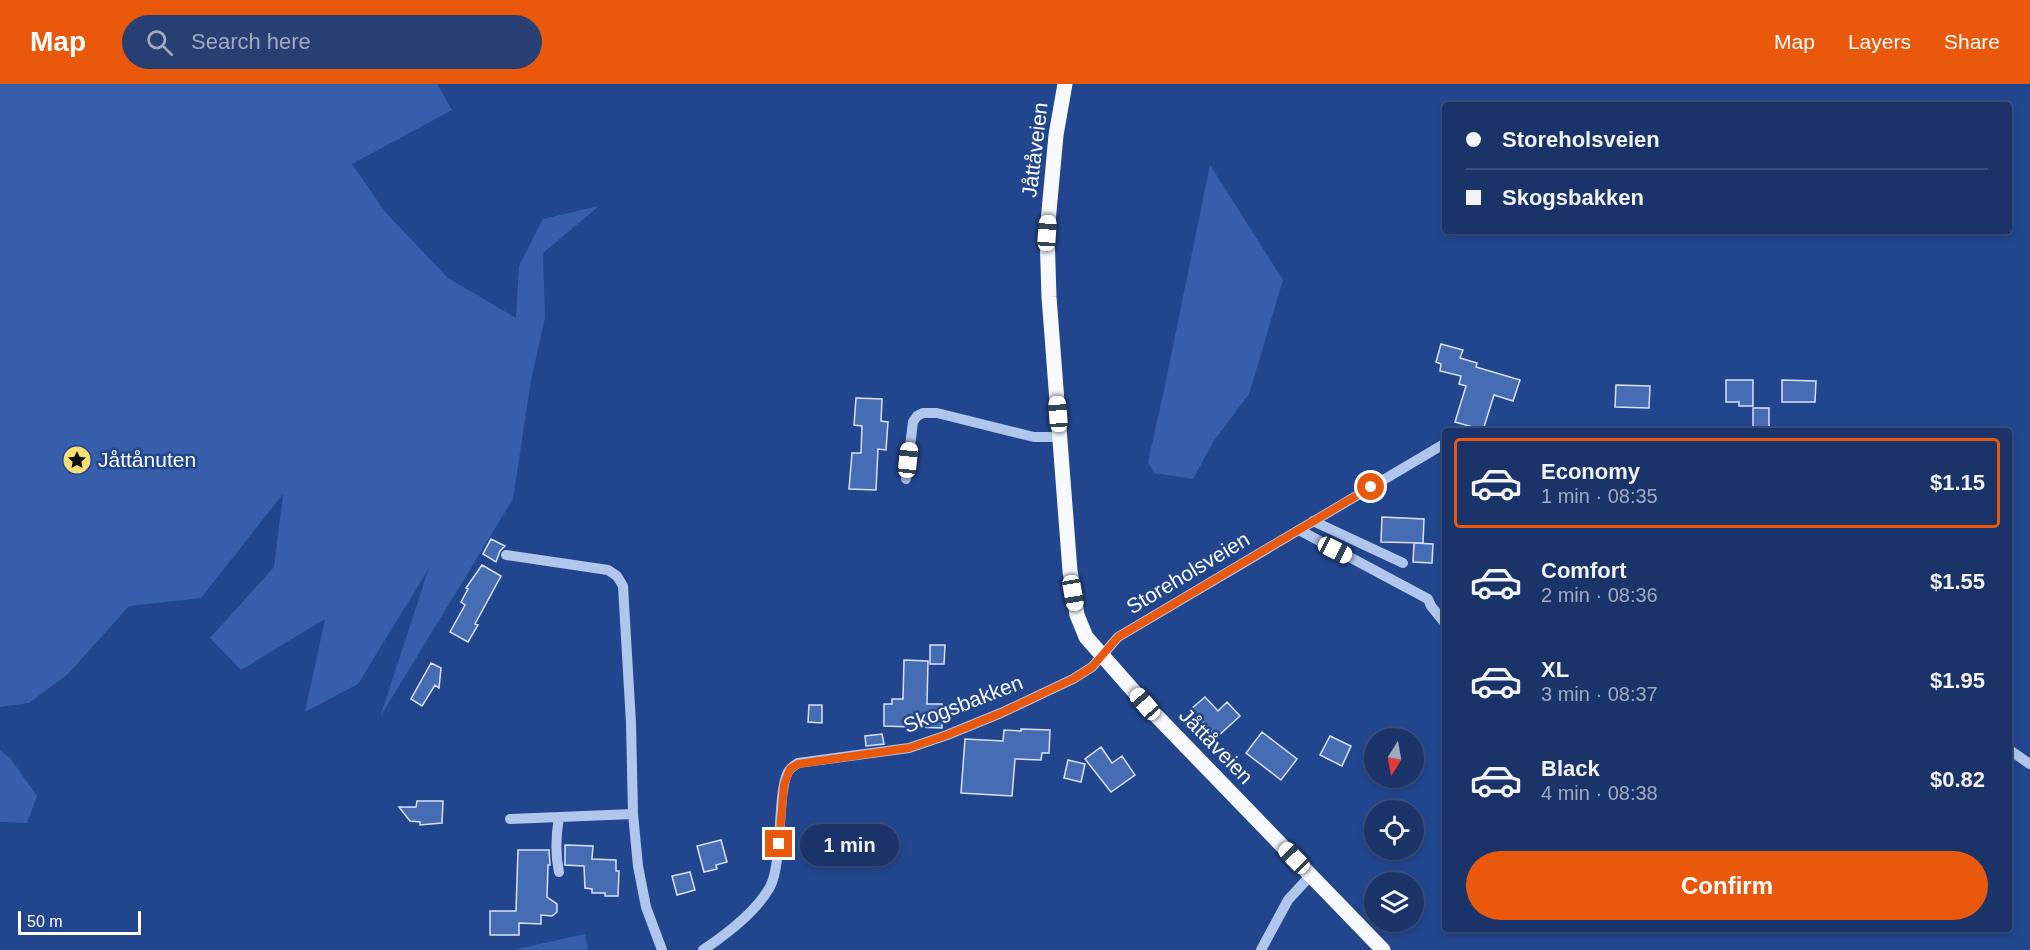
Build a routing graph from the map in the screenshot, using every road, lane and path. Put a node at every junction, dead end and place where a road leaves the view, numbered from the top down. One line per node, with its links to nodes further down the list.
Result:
1 (1065, 84): 2 (main road, Jåttåveien)
2 (1060, 437): 4 (street); 10 (main road, Jåttåveien)
3 (1442, 445): 5 (street, Storeholsveien)
4 (906, 479)
5 (1313, 521): 6 (street, Storeholsveien); 8 (street)
6 (1299, 530): 9 (street); 10 (street, Storeholsveien)
7 (506, 555): 13 (street)
8 (1402, 563)
9 (1442, 620)
10 (1102, 655): 17 (main road, Jåttåveien); 19 (street, Skogsbakken)
11 (2012, 752): 12 (street)
12 (2030, 764)
13 (633, 814): 14 (street); 18 (street)
14 (559, 817): 15 (street); 16 (street)
15 (510, 819)
16 (559, 872)
17 (1311, 875): 20 (street); 21 (main road, Jåttåveien)
18 (662, 950)
19 (703, 950)
20 (1261, 950)
21 (1383, 950)

